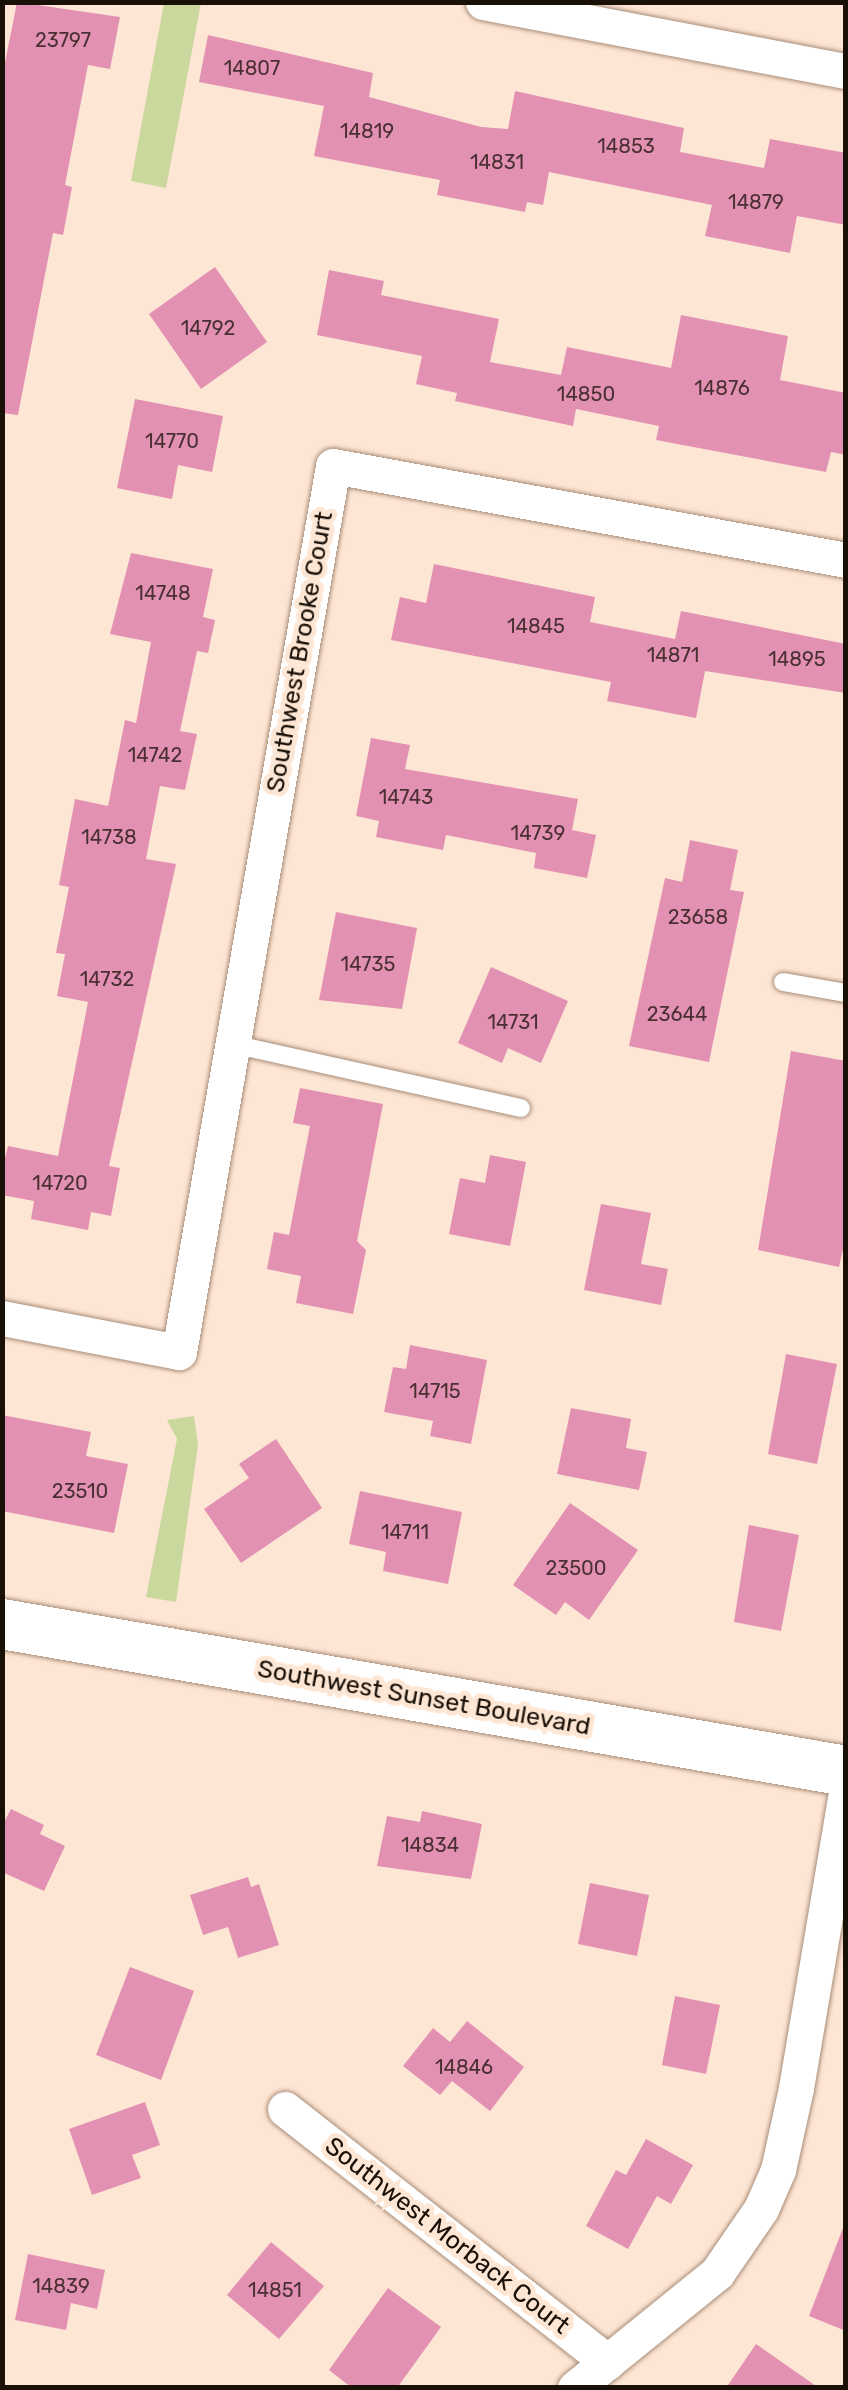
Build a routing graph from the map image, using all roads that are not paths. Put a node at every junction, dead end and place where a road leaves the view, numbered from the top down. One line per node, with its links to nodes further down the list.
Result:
1 (483, 2): 2 (street)
2 (846, 71)
3 (846, 560): 6 (street, Southwest Brooke Court)
4 (782, 982): 5 (lane)
5 (846, 993)
6 (232, 1044): 7 (lane); 8 (street, Southwest Brooke Court)
7 (521, 1108)
8 (2, 1318)
9 (2, 1624): 10 (main road, Southwest Sunset Boulevard)
10 (846, 1772)
11 (846, 1792): 13 (street)
12 (285, 2109): 13 (street, Southwest Morback Court)
13 (608, 2362): 14 (street)
14 (575, 2388)

